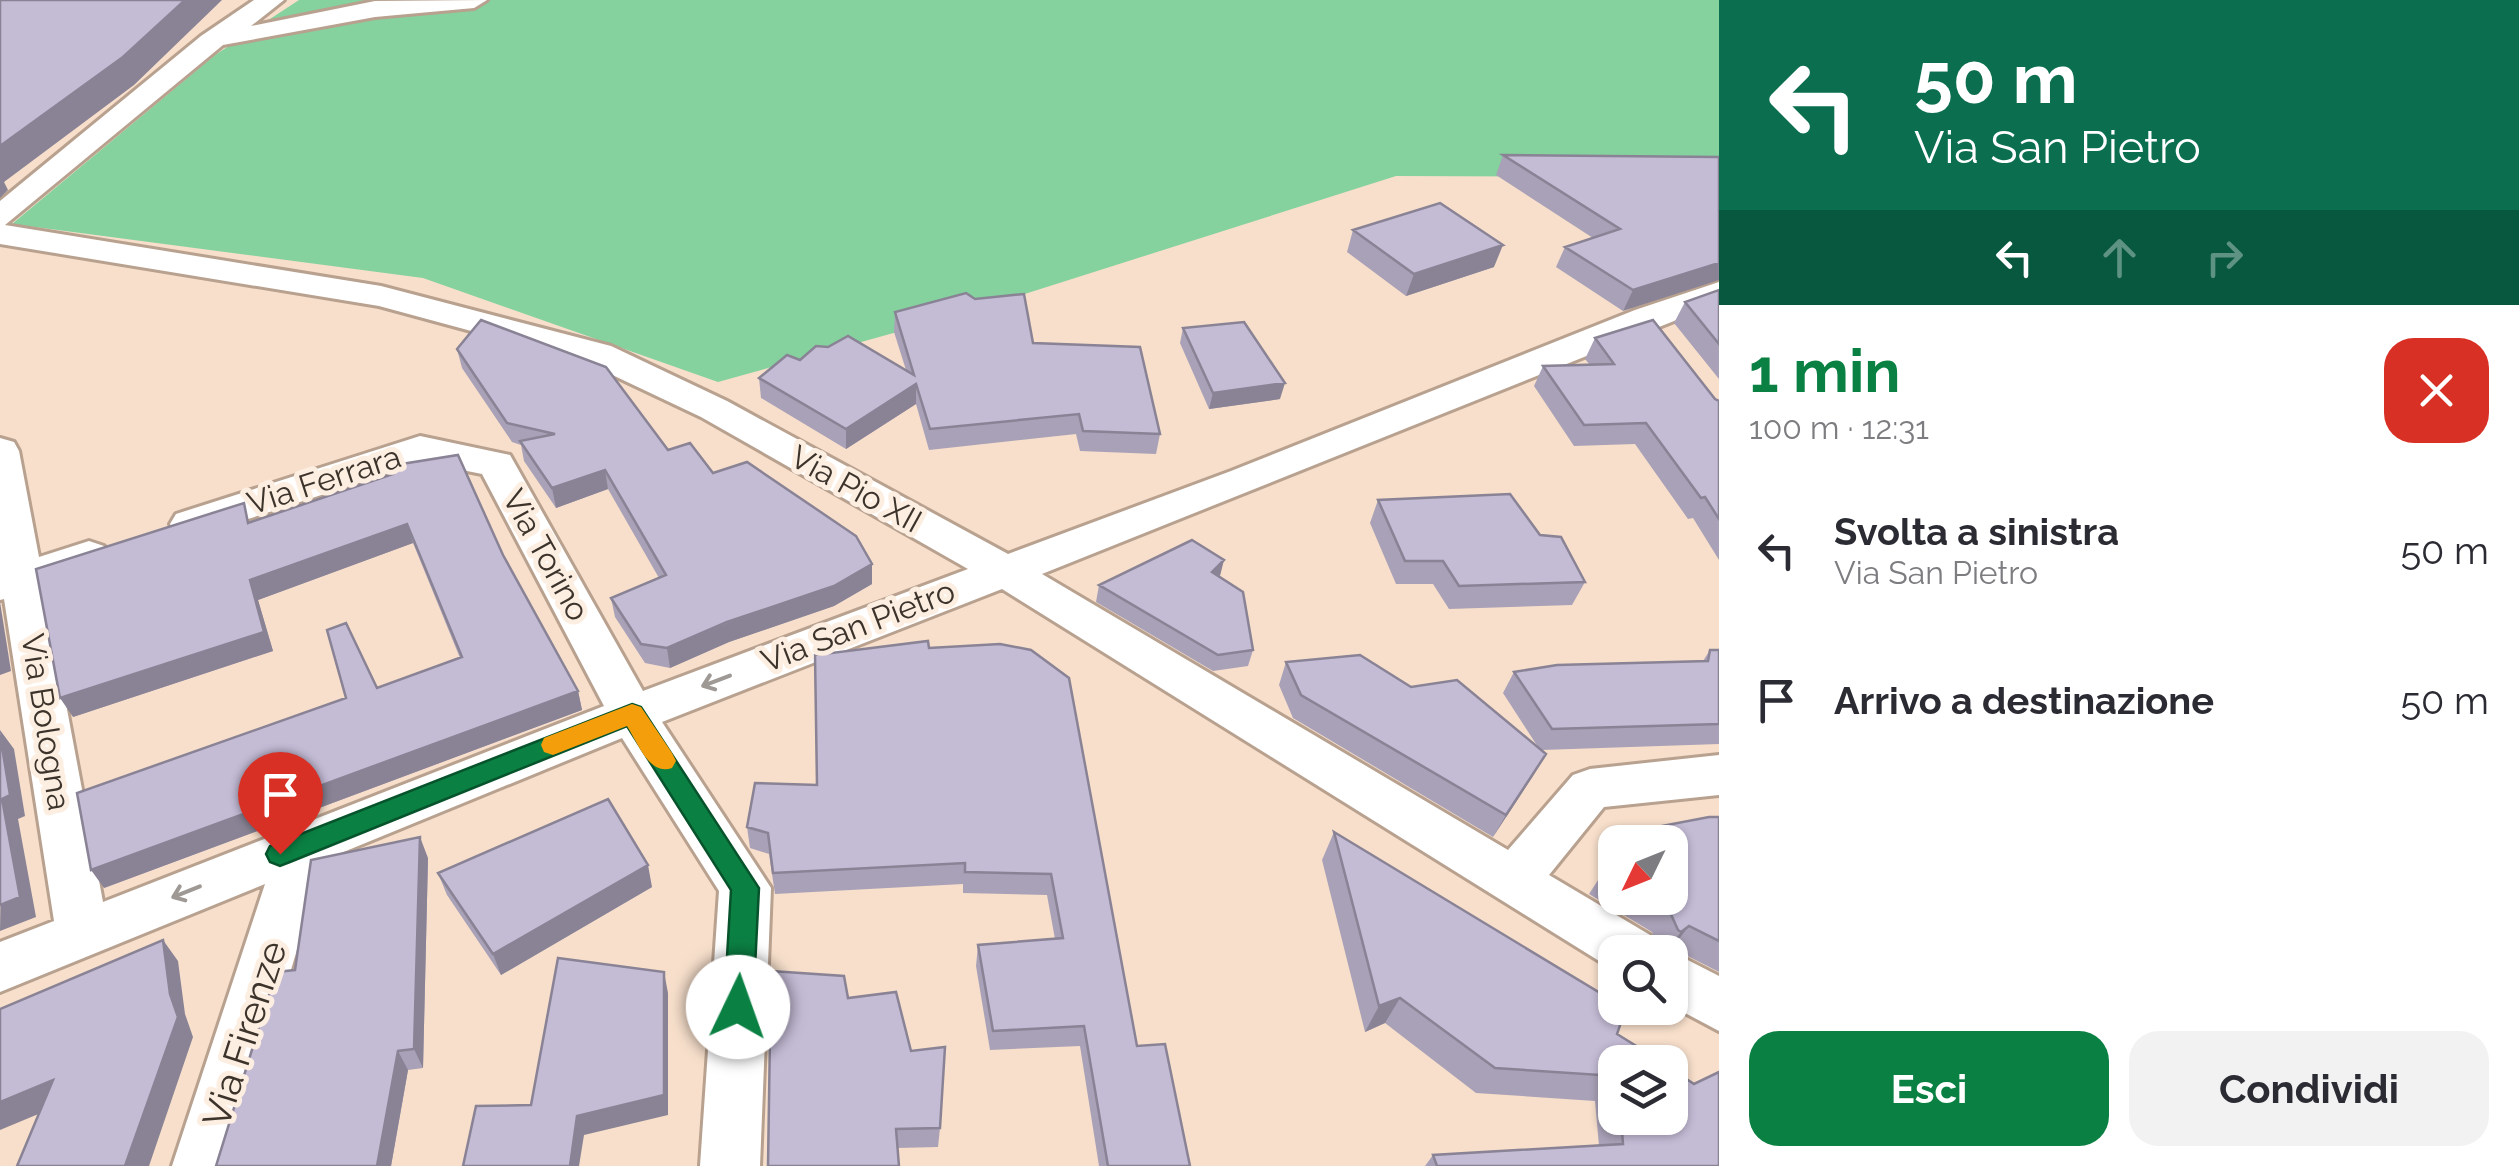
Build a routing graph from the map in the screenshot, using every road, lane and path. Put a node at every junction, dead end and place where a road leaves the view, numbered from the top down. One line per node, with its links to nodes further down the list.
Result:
1 (271, 0): 3 (street)
2 (474, 0): 3 (street)
3 (210, 42): 4 (street)
4 (0, 217)
5 (0, 234): 11 (street, Via Pio XII)
6 (1719, 292): 7 (street, Via San Pietro)
7 (1648, 317): 8 (street); 11 (street, Via San Pietro)
8 (1671, 348)
9 (0, 450): 12 (street, Via Bologna)
10 (420, 450): 12 (street, Via Ferrara); 13 (street, Via Torino)
11 (1002, 570): 13 (street, Via San Pietro, one-way to 13); 16 (street, Via Pio XII)
12 (11, 582): 17 (street, Via Bologna)
13 (632, 714): 15 (street, Via San Pietro); 23 (street)
14 (1719, 775): 16 (street)
15 (303, 845): 17 (street, Via San Pietro, one-way to 17); 22 (street, Via Firenze)
16 (1512, 882): 18 (street, Via Pio XII)
17 (82, 934): 19 (street, Via San Pietro)
18 (1602, 935)
19 (0, 968)
20 (1688, 987): 21 (street)
21 (1719, 1005)
22 (202, 1166)
23 (730, 1166)

